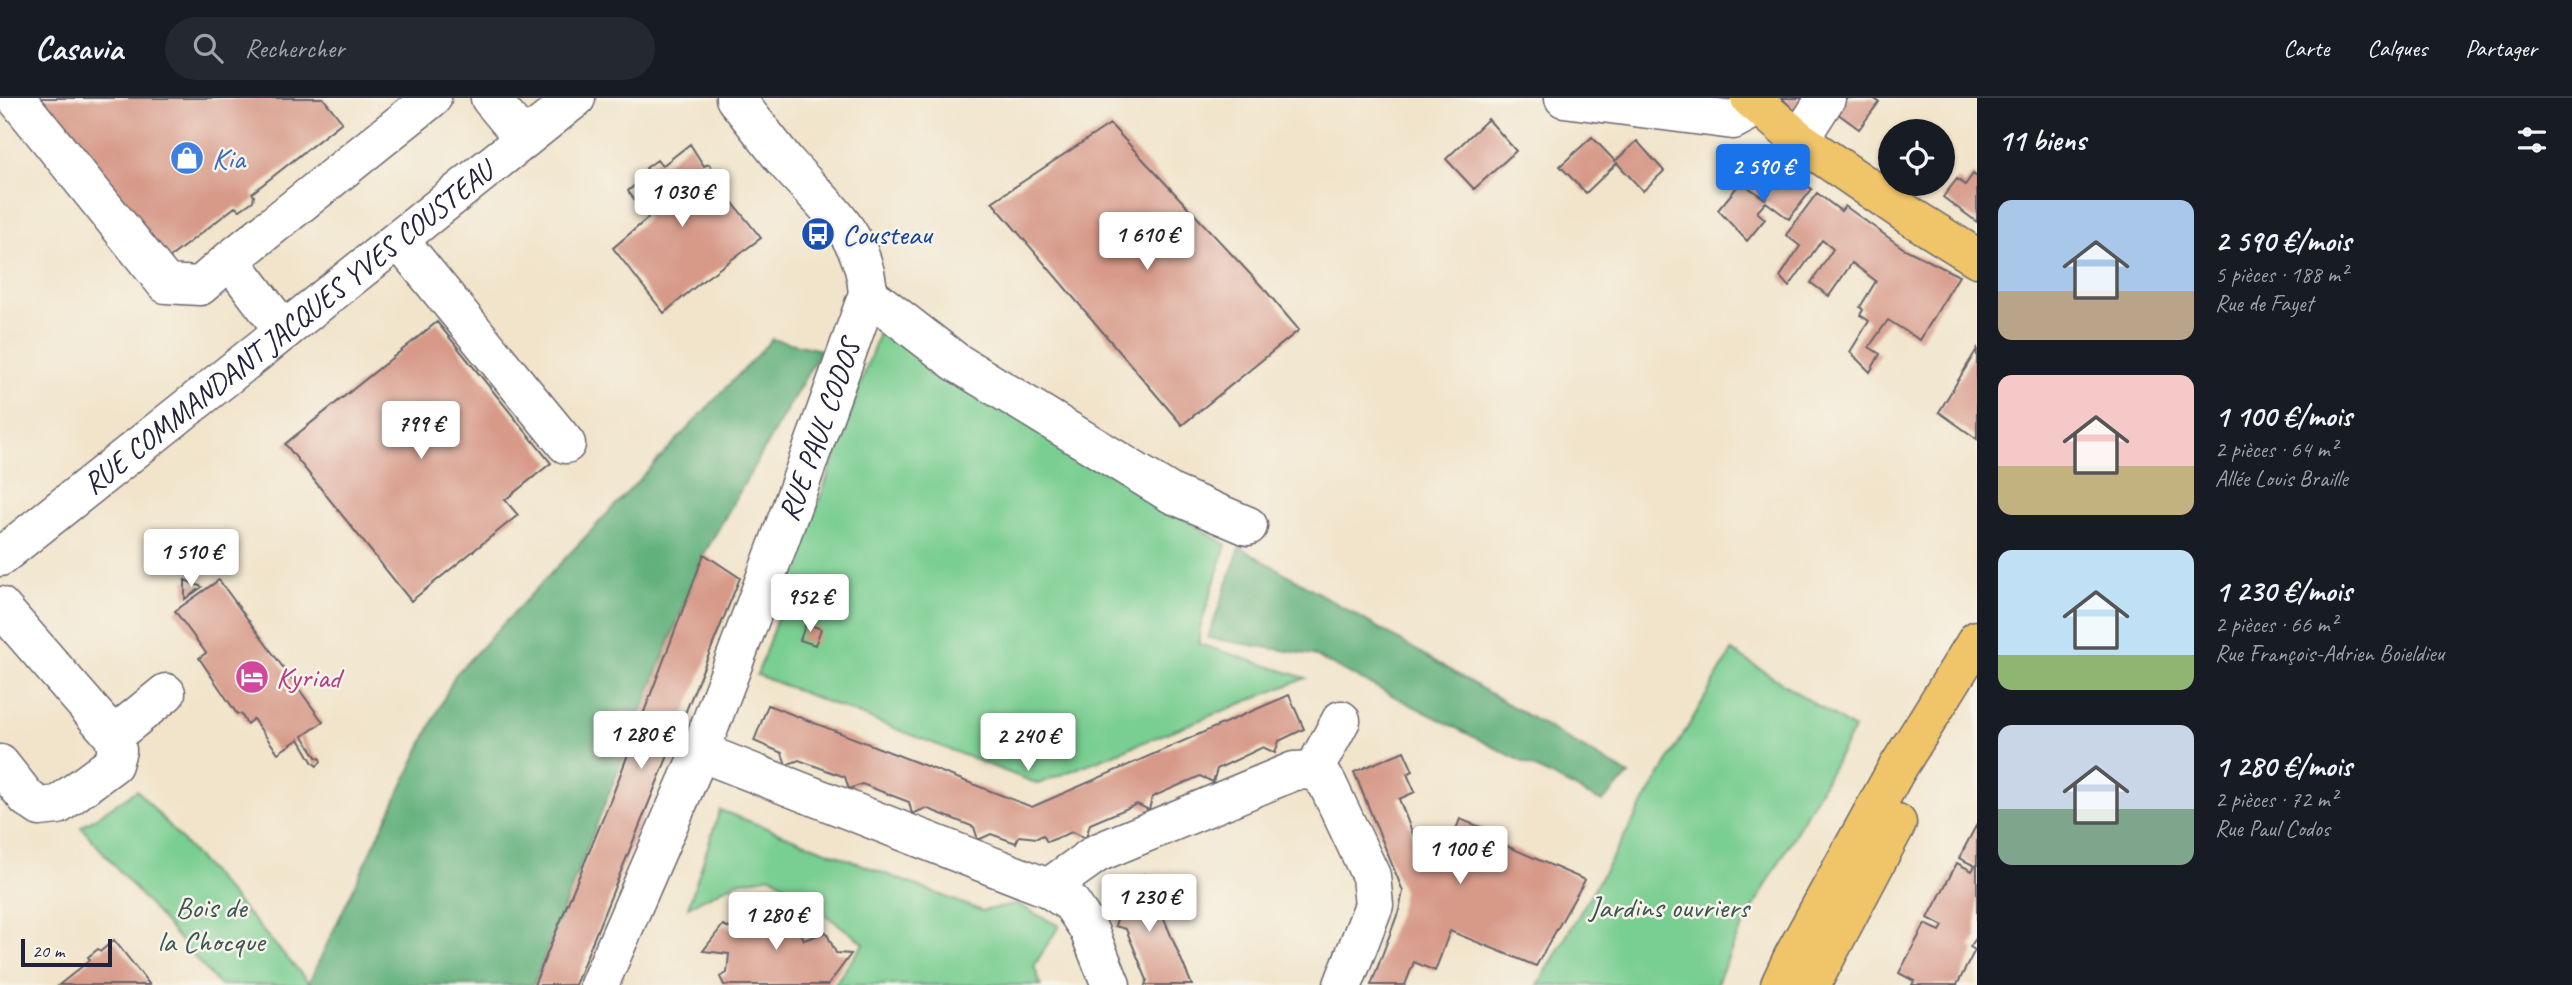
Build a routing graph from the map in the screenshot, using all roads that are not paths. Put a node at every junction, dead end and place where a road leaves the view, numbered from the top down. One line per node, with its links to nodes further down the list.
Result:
1 (16, 98): 13 (street)
2 (432, 98): 13 (street)
3 (489, 98): 9 (street)
4 (576, 98): 9 (street, RUE COMMANDANT JACQUES YVES COUSTEAU)
5 (735, 98): 14 (street)
6 (1564, 98): 8 (street)
7 (1826, 98): 10 (street)
8 (1754, 102): 10 (main road)
9 (524, 139): 11 (street, RUE COMMANDANT JACQUES YVES COUSTEAU)
10 (1800, 140): 12 (main road)
11 (399, 240): 15 (street, RUE COMMANDANT JACQUES YVES COUSTEAU); 16 (street)
12 (1977, 258)
13 (230, 260): 15 (street)
14 (868, 294): 17 (street); 25 (street, RUE PAUL CODOS)
15 (284, 331): 18 (street, RUE COMMANDANT JACQUES YVES COUSTEAU)
16 (566, 444)
17 (1248, 526)
18 (0, 557)
19 (0, 606): 24 (street)
20 (1977, 639): 32 (main road)
21 (1977, 684): 33 (main road)
22 (166, 693): 24 (street)
23 (1341, 720): 27 (street)
24 (113, 736): 26 (street)
25 (700, 752): 28 (street); 29 (street, RUE PAUL CODOS)
26 (0, 765)
27 (1314, 771): 28 (street); 31 (street)
28 (1048, 888): 30 (street)
29 (599, 985)
30 (1111, 985)
31 (1343, 985)
32 (1780, 985)
33 (1811, 985)

